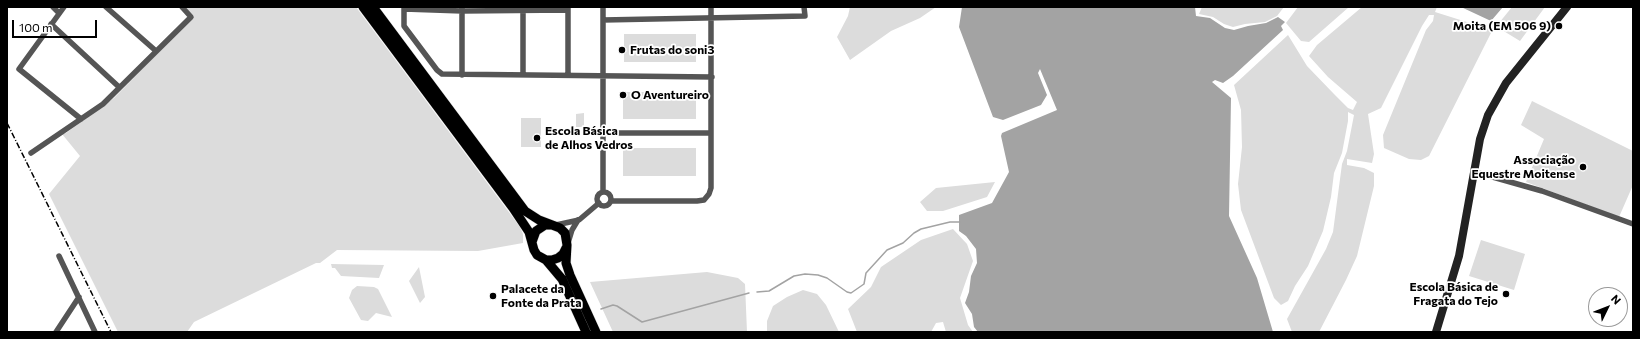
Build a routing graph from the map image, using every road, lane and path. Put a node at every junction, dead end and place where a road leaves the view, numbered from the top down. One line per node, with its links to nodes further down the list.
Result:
1 (53, 7): 15 (street)
2 (64, 7): 15 (street)
3 (106, 7): 19 (street)
4 (182, 7): 19 (street)
5 (363, 7): 37 (main road)
6 (373, 7): 36 (main road)
7 (603, 7): 17 (street)
8 (711, 7): 16 (street)
9 (804, 7): 16 (street)
10 (1567, 7): 30 (street)
11 (404, 8): 12 (street); 20 (street)
12 (462, 9): 13 (street); 20 (street)
13 (523, 9): 14 (street); 21 (street)
14 (568, 9): 22 (street)
15 (59, 13): 18 (street)
16 (711, 17): 17 (street); 24 (street)
17 (603, 20): 23 (street)
18 (51, 24): 25 (street); 26 (street)
19 (156, 51): 25 (street)
20 (462, 75): 21 (street)
21 (523, 75): 22 (street)
22 (568, 75): 23 (street)
23 (603, 76): 24 (street); 27 (street)
24 (712, 77): 28 (street)
25 (119, 87): 26 (street)
26 (81, 119): 29 (street)
27 (603, 133): 28 (street); 31 (street)
28 (711, 134): 32 (street)
29 (31, 153)
30 (1475, 172): 35 (street); 46 (street)
31 (603, 192): 32 (street); 33 (street)
32 (611, 201): 33 (street)
33 (599, 203): 34 (street)
34 (579, 220): 36 (street); 38 (street)
35 (1633, 224)
36 (552, 225): 37 (main road); 38 (main road)
37 (532, 242): 40 (main road)
38 (567, 247): 40 (main road); 45 (main road)
39 (59, 256): 41 (street)
40 (546, 260): 44 (main road)
41 (79, 297): 42 (street); 43 (street)
42 (56, 332)
43 (95, 332)
44 (586, 332)
45 (596, 332)
46 (1436, 332)

